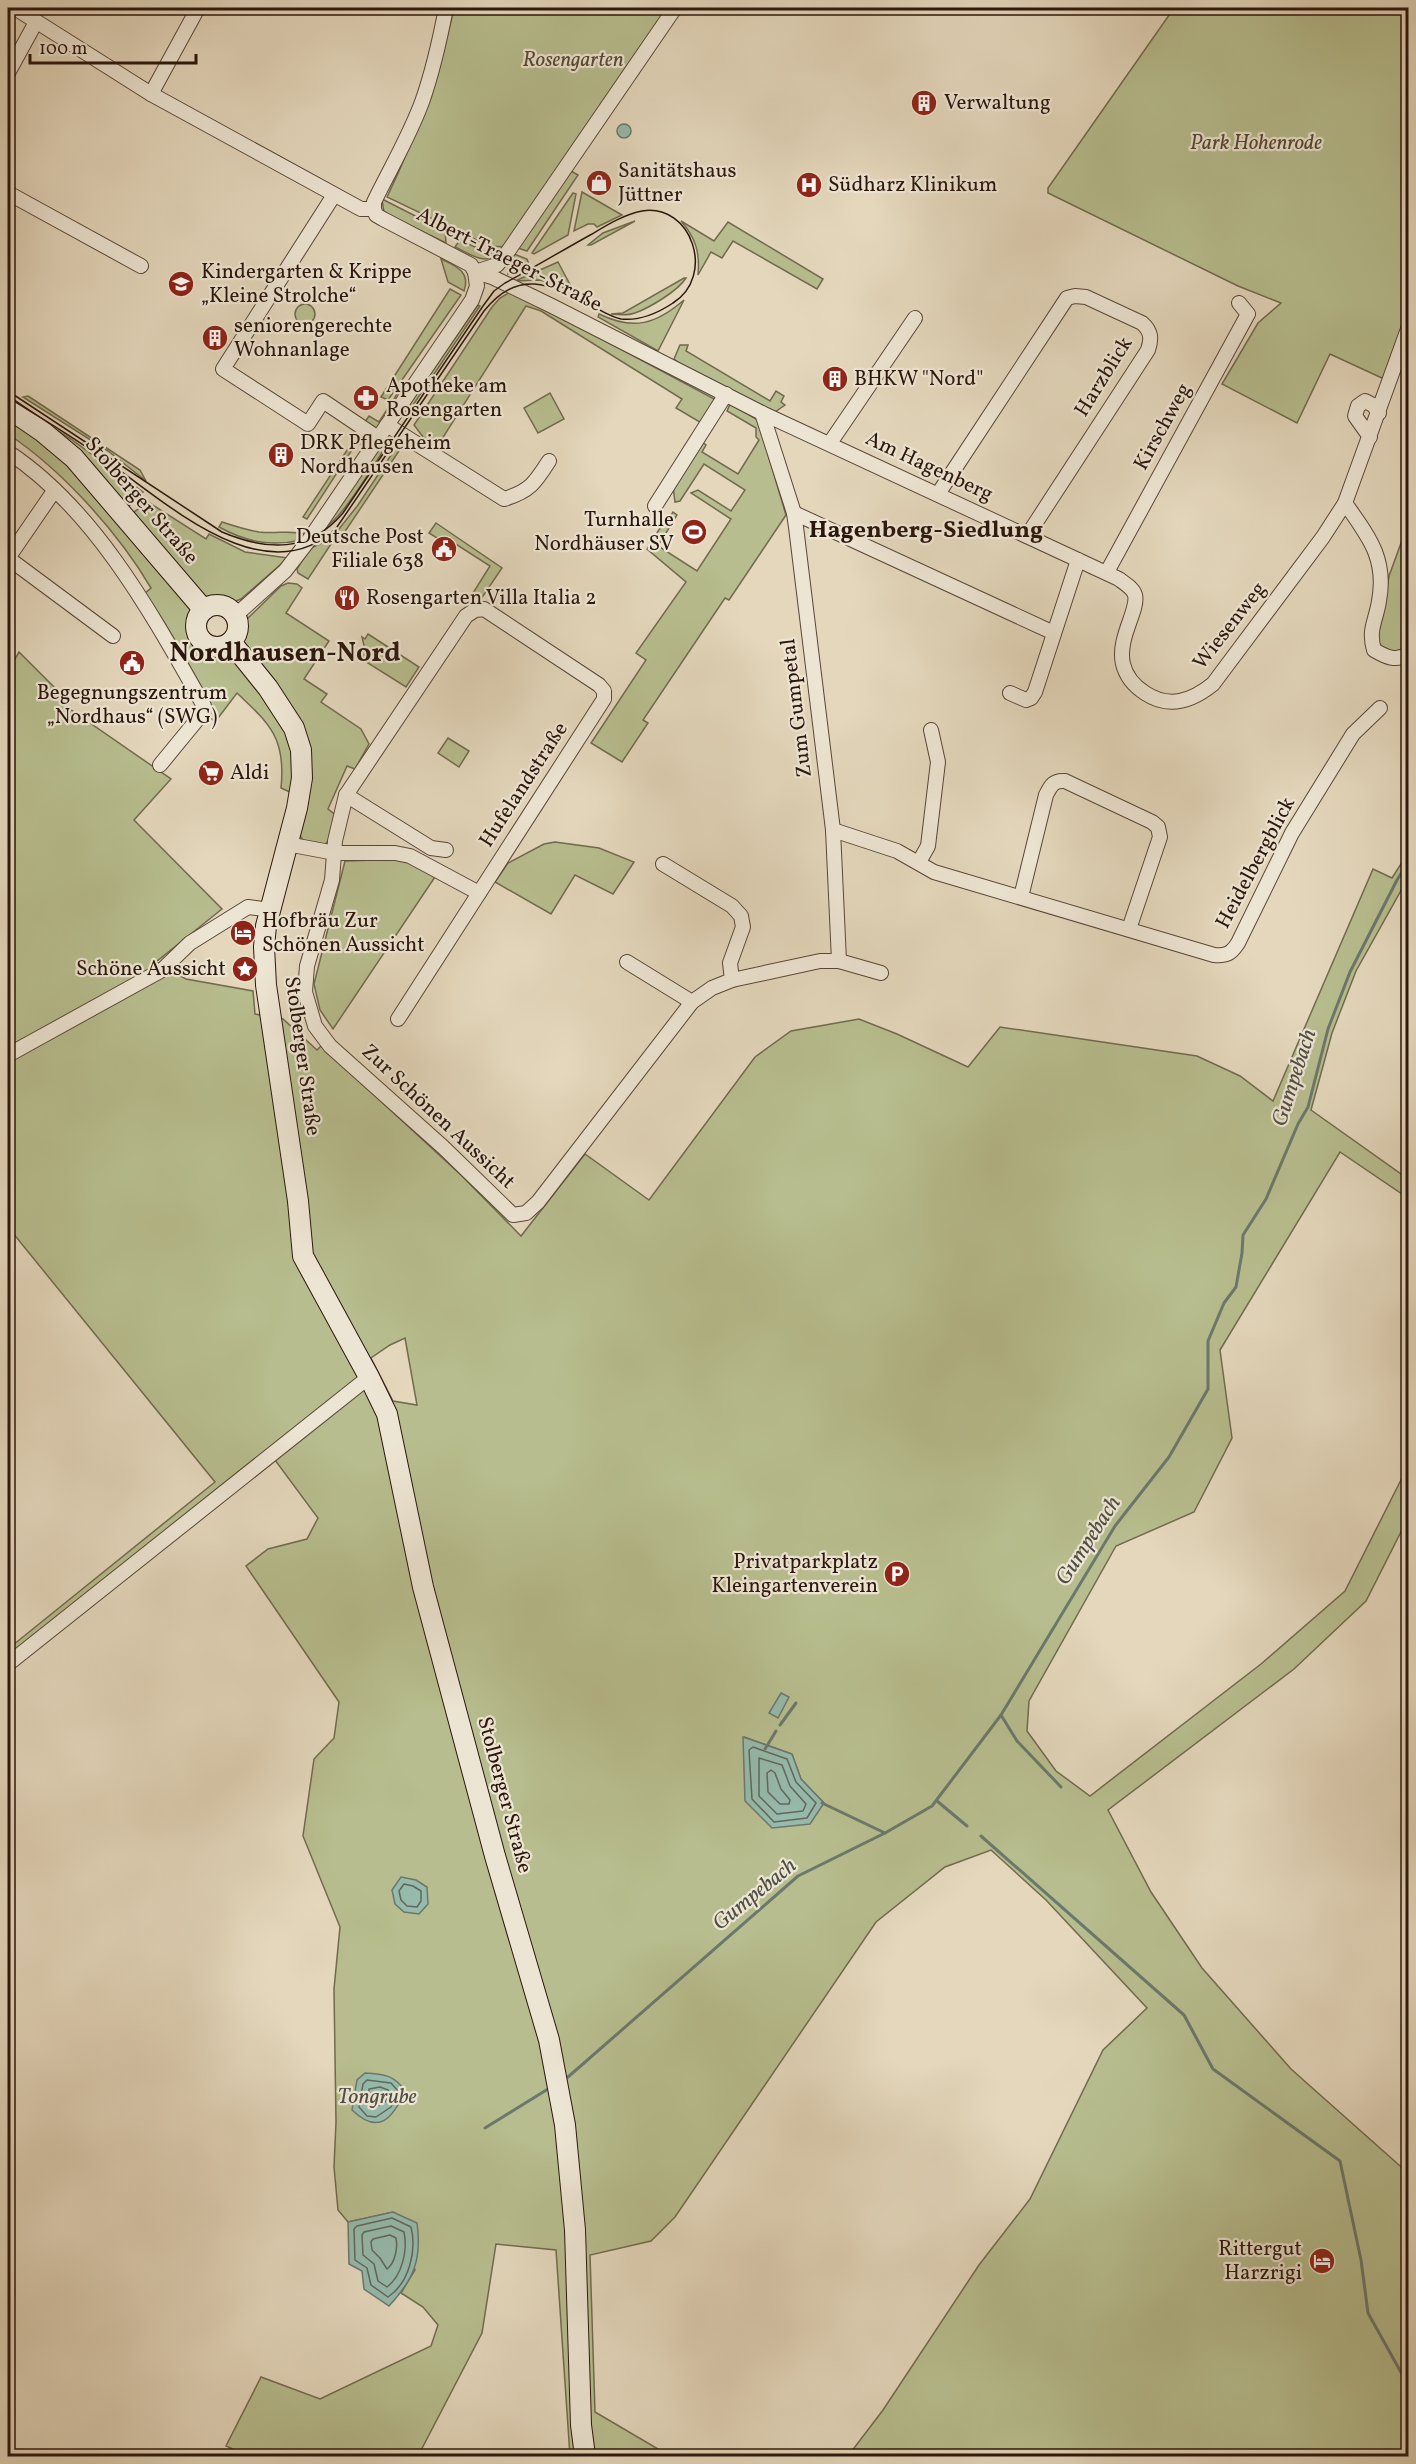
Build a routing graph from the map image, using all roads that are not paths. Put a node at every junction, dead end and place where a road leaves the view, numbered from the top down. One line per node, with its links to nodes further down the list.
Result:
1 (15, 8): 5 (street, Albert-Traeger-Straße)
2 (198, 8): 7 (street)
3 (446, 8): 10 (street)
4 (675, 8): 12 (street)
5 (36, 22): 6 (street); 7 (street, Albert-Traeger-Straße)
6 (8, 73)
7 (151, 94): 9 (street, Albert-Traeger-Straße)
8 (8, 193): 11 (street)
9 (334, 195): 10 (street, Albert-Traeger-Straße); 22 (street)
10 (374, 209): 12 (street, Albert-Traeger-Straße)
11 (141, 266)
12 (475, 272): 16 (street, Albert-Traeger-Straße); 20 (street)
13 (1239, 303): 34 (street, Kirschweg)
14 (915, 318): 23 (street)
15 (1408, 329): 19 (street, Wiesenweg)
16 (726, 394): 18 (street, Albert-Traeger-Straße); 29 (street)
17 (8, 408): 35 (main road, Stolberger Straße)
18 (762, 413): 23 (street, Am Hagenberg); 30 (street, Zum Gumpetal)
19 (1379, 413): 21 (street, Wiesenweg); 21 (street)
20 (387, 425): 22 (street); 25 (street)
21 (1370, 437): 28 (street, Wiesenweg)
22 (378, 438): 36 (street)
23 (830, 443): 27 (street, Am Hagenberg)
24 (8, 452): 26 (street)
25 (549, 461)
26 (54, 491): 32 (street); 44 (street)
27 (938, 494): 31 (street, Am Hagenberg); 31 (street, Harzblick)
28 (1345, 502): 34 (street, Wiesenweg); 40 (street)
29 (655, 506)
30 (794, 513): 37 (street); 46 (street, Zum Gumpetal)
31 (1027, 536): 33 (street, Am Hagenberg)
32 (8, 558): 38 (street)
33 (1078, 560): 34 (street, Am Hagenberg); 37 (street)
34 (1107, 572)
35 (204, 610): 36 (main road); 39 (main road)
36 (236, 615): 39 (main road)
37 (1054, 633): 41 (street)
38 (113, 636)
39 (231, 642): 47 (main road, Stolberger Straße)
40 (1408, 654)
41 (1010, 693)
42 (1380, 708): 55 (street, Heidelbergblick)
43 (931, 730): 50 (street)
44 (160, 765)
45 (346, 795): 48 (street, Hufelandstraße); 49 (street); 52 (street, Hufelandstraße)
46 (833, 830): 50 (street, Heidelbergblick); 56 (street, Zum Gumpetal)
47 (287, 844): 49 (street); 54 (main road, Stolberger Straße)
48 (446, 850)
49 (334, 853): 52 (street); 60 (street, Zur Schönen Aussicht)
50 (919, 862): 53 (street, Heidelbergblick)
51 (663, 864): 59 (street)
52 (479, 893): 61 (street, Hufelandstraße)
53 (1021, 897): 55 (street, Heidelbergblick); 55 (street)
54 (271, 910): 62 (street); 63 (main road, Stolberger Straße)
55 (1129, 929)
56 (839, 960): 58 (street); 59 (street, Zur Schönen Aussicht)
57 (627, 962): 60 (street)
58 (881, 973)
59 (732, 980): 60 (street, Zur Schönen Aussicht)
60 (692, 1002)
61 (398, 1019)
62 (8, 1055)
63 (369, 1377): 64 (street); 65 (main road, Stolberger Straße)
64 (8, 1664)
65 (585, 2457)

